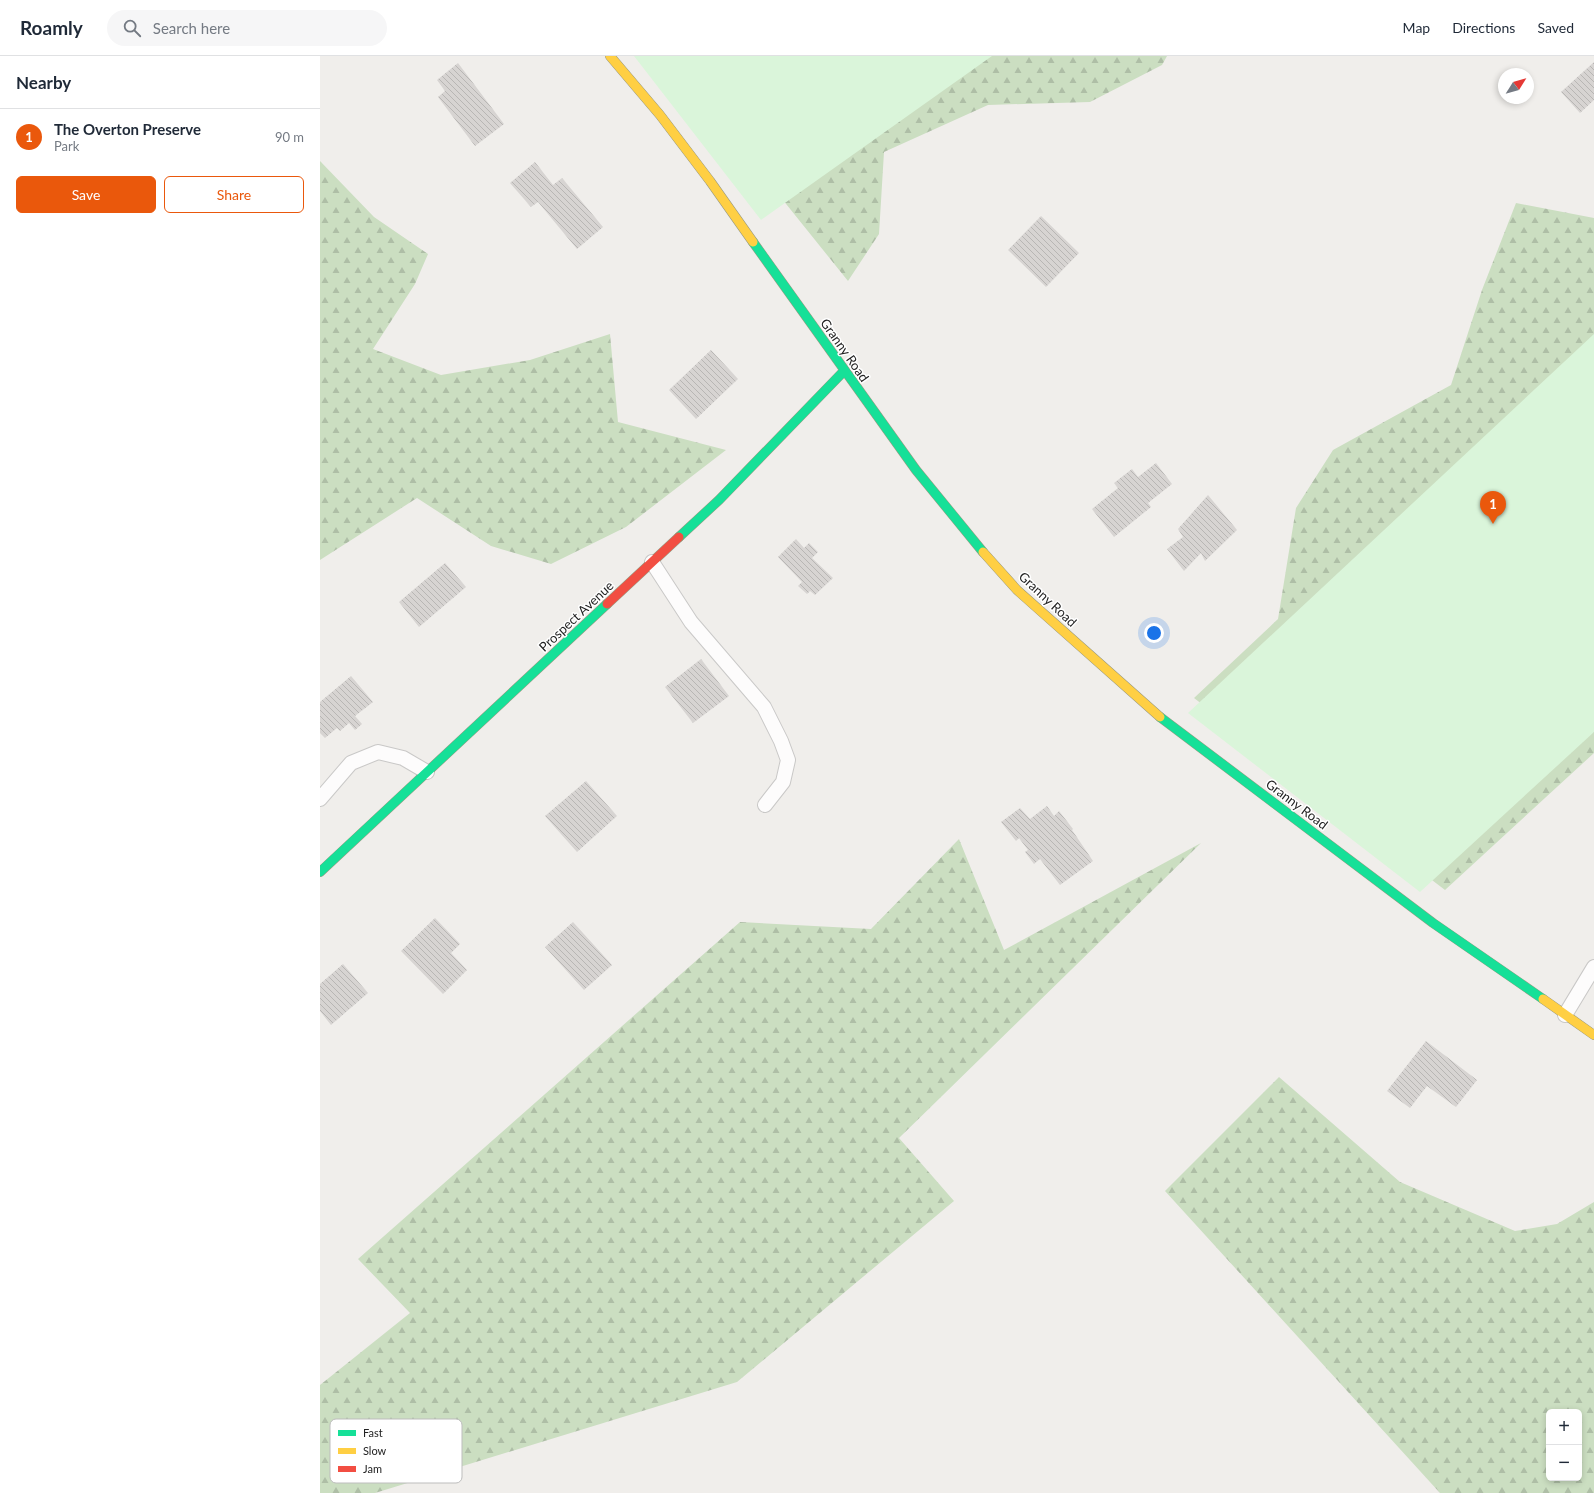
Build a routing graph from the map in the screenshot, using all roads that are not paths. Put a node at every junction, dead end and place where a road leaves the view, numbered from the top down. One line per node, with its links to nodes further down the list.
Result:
1 (610, 56): 2 (street, Granny Road)
2 (844, 371): 3 (street, Prospect Avenue); 9 (street, Granny Road)
3 (652, 562): 4 (street, Prospect Avenue); 6 (lane)
4 (427, 772): 5 (lane); 7 (street, Prospect Avenue)
5 (320, 799)
6 (765, 804)
7 (320, 872)
8 (1594, 967): 9 (lane)
9 (1565, 1015): 10 (street, Granny Road)
10 (1594, 1034)

